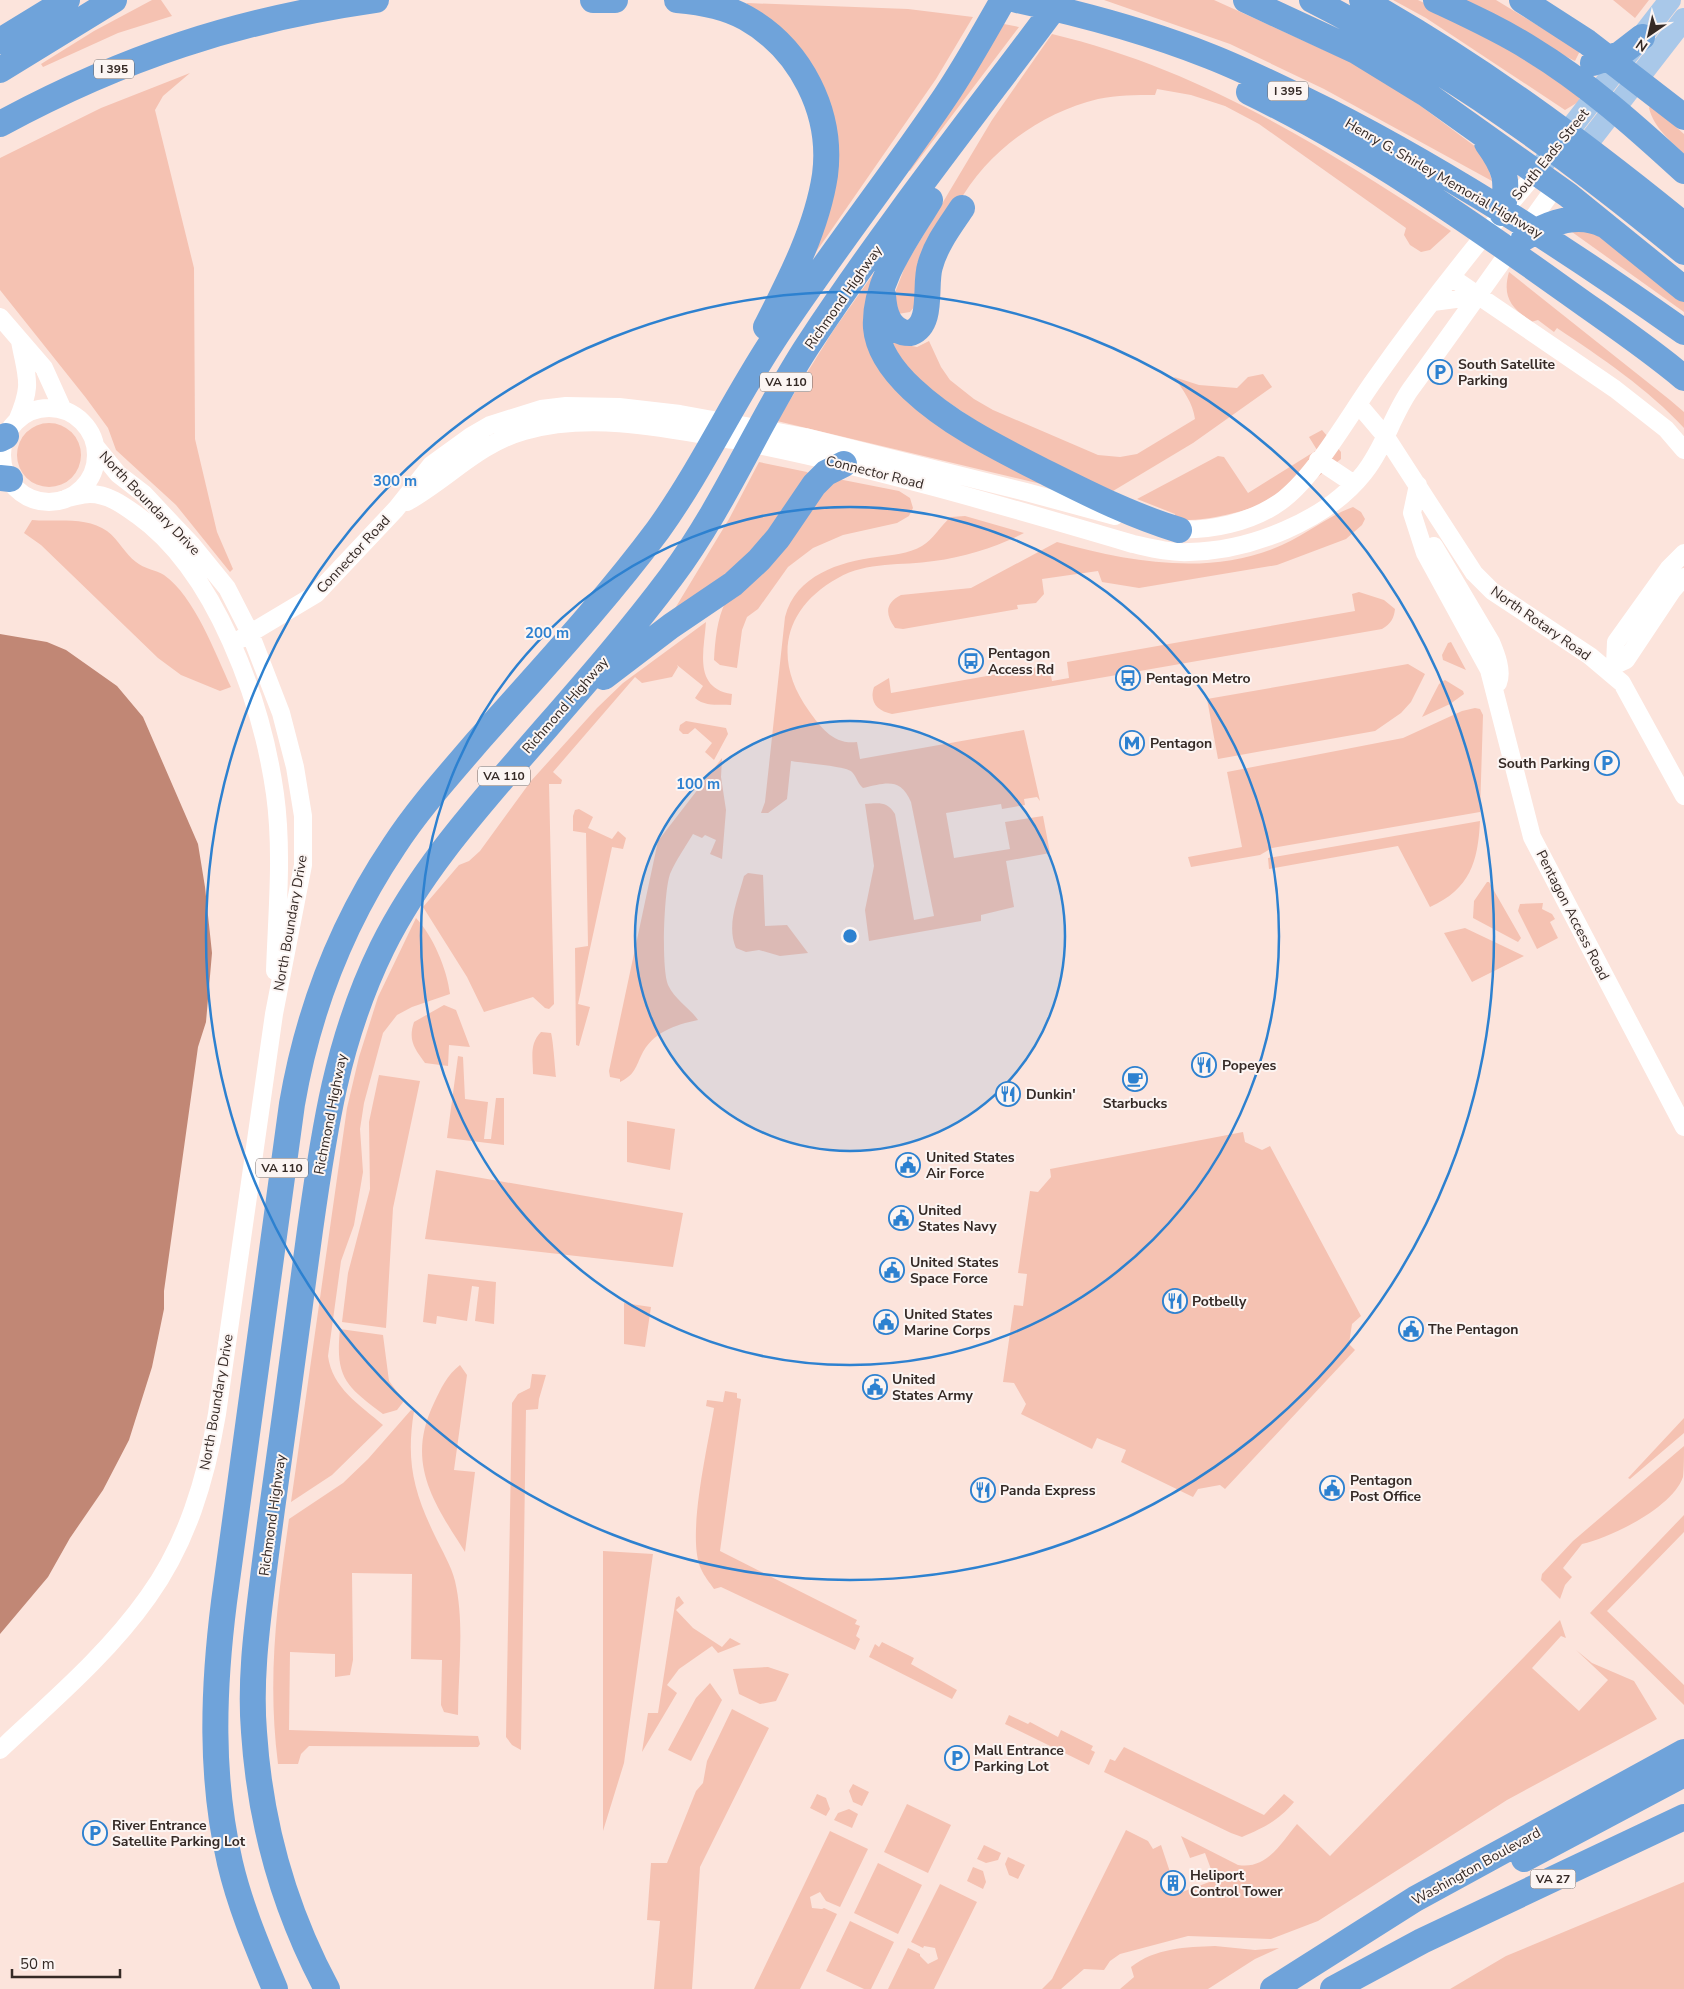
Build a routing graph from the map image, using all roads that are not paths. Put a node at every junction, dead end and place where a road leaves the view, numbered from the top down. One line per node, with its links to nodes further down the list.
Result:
1 (67, 0): 23 (highway)
2 (114, 0): 25 (highway)
3 (334, 0): 18 (highway)
4 (376, 0): 18 (highway, I 395)
5 (593, 0): 6 (highway)
6 (616, 0)
7 (677, 0): 61 (highway)
8 (1003, 0): 61 (highway, VA 110)
9 (1017, 0): 20 (highway, Henry G. Shirley Memorial Highway / I 395)
10 (1060, 0): 26 (highway, Richmond Highway / VA 110)
11 (1246, 0): 30 (highway)
12 (1312, 0): 31 (highway)
13 (1362, 0): 31 (highway)
14 (1436, 0): 24 (highway)
15 (1522, 0): 21 (highway)
16 (1556, 0): 21 (highway)
17 (1670, 0): 22 (main road, South Eads Street)
18 (292, 14): 29 (highway, I 395)
19 (1684, 19): 27 (main road, South Eads Street)
20 (1107, 22): 43 (highway); 48 (highway, Henry G. Shirley Memorial Highway / I 395)
21 (1592, 37): 28 (highway)
22 (1642, 37): 24 (highway); 27 (main road, South Eads Street)
23 (0, 41)
24 (1550, 61): 27 (highway)
25 (0, 70)
26 (1004, 75): 42 (highway); 73 (highway, Richmond Highway / VA 110)
27 (1606, 102): 33 (highway); 34 (main road, South Eads Street)
28 (1679, 104)
29 (0, 124)
30 (1478, 130): 34 (highway); 36 (highway)
31 (1548, 132): 32 (highway)
32 (1590, 164): 37 (highway); 40 (highway)
33 (1684, 171)
34 (1546, 180): 36 (street, South Eads Street); 38 (highway); 39 (street, South Eads Street)
35 (962, 208): 42 (highway)
36 (1502, 213): 41 (street, South Eads Street)
37 (1684, 225)
38 (1613, 230): 39 (highway); 44 (highway)
39 (1519, 240): 45 (street, South Eads Street)
40 (1684, 252)
41 (1451, 277): 45 (street); 46 (street, South Eads Street)
42 (884, 286): 66 (highway)
43 (1559, 286): 50 (highway); 51 (highway)
44 (1684, 289)
45 (1478, 296): 46 (street); 56 (street, South Eads Street); 58 (street)
46 (1433, 302): 52 (street, South Eads Street)
47 (0, 317): 49 (street)
48 (1684, 332)
49 (20, 340): 53 (street); 55 (street)
50 (1684, 378)
51 (1684, 393)
52 (1358, 404): 56 (street, North Rotary Road); 59 (street)
53 (64, 410): 55 (street); 57 (street)
54 (676, 421): 60 (street, Connector Road); 66 (street, Connector Road); 70 (street, Connector Road)
55 (7, 432): 62 (street)
56 (1386, 437): 63 (street, Connector Road); 64 (street, North Rotary Road)
57 (96, 447): 65 (street); 70 (street, North Boundary Drive)
58 (1684, 450)
59 (1318, 460): 63 (street); 67 (street)
60 (844, 464): 63 (street, Connector Road); 73 (highway)
61 (700, 465): 86 (highway, VA 110)
62 (5, 479): 65 (street)
63 (1354, 484)
64 (1418, 485): 72 (street, North Rotary Road); 76 (street, Pentagon Access Road)
65 (67, 498): 71 (street, North Boundary Drive)
66 (1150, 524): 67 (highway)
67 (1179, 530)
68 (1684, 553): 72 (street)
69 (1684, 577): 72 (street)
70 (250, 633): 71 (street, Connector Road); 75 (street, North Boundary Drive)
71 (232, 644): 75 (street, North Boundary Drive)
72 (1612, 668): 74 (street, North Rotary Road)
73 (563, 707): 85 (highway, Richmond Highway / VA 110)
74 (1684, 796)
75 (274, 1014): 78 (street, North Boundary Drive)
76 (1684, 1127)
77 (1684, 1744): 80 (highway)
78 (0, 1750)
79 (1684, 1752): 80 (highway, Washington Boulevard)
80 (1644, 1774): 87 (highway, Washington Boulevard)
81 (1684, 1774): 88 (highway)
82 (1684, 1794): 84 (highway)
83 (1684, 1817): 84 (highway, VA 27)
84 (1422, 1941): 89 (highway, VA 27)
85 (326, 1985)
86 (275, 1989)
87 (1273, 1989)
88 (1294, 1989)
89 (1333, 1989)

